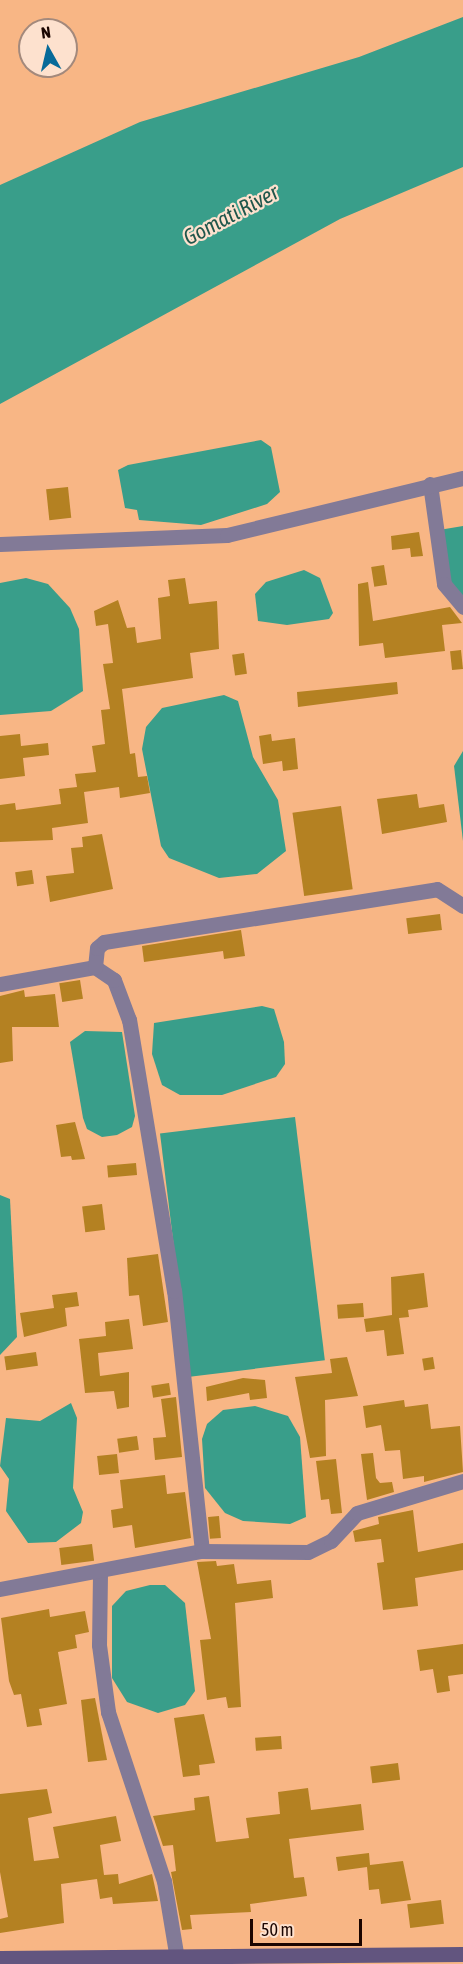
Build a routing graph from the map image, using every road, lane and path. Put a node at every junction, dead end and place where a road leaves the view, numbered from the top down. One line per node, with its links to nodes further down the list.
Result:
1 (463, 478): 2 (street)
2 (430, 484): 3 (street); 4 (street)
3 (0, 543)
4 (463, 607)
5 (463, 906): 6 (street)
6 (95, 967): 7 (street); 9 (street)
7 (0, 984)
8 (463, 1481): 9 (street)
9 (202, 1551): 10 (street)
10 (100, 1574): 11 (street); 14 (street)
11 (0, 1589)
12 (463, 1954): 15 (main road)
13 (0, 1958): 14 (main road)
14 (177, 1959): 15 (main road)
15 (230, 1962)

